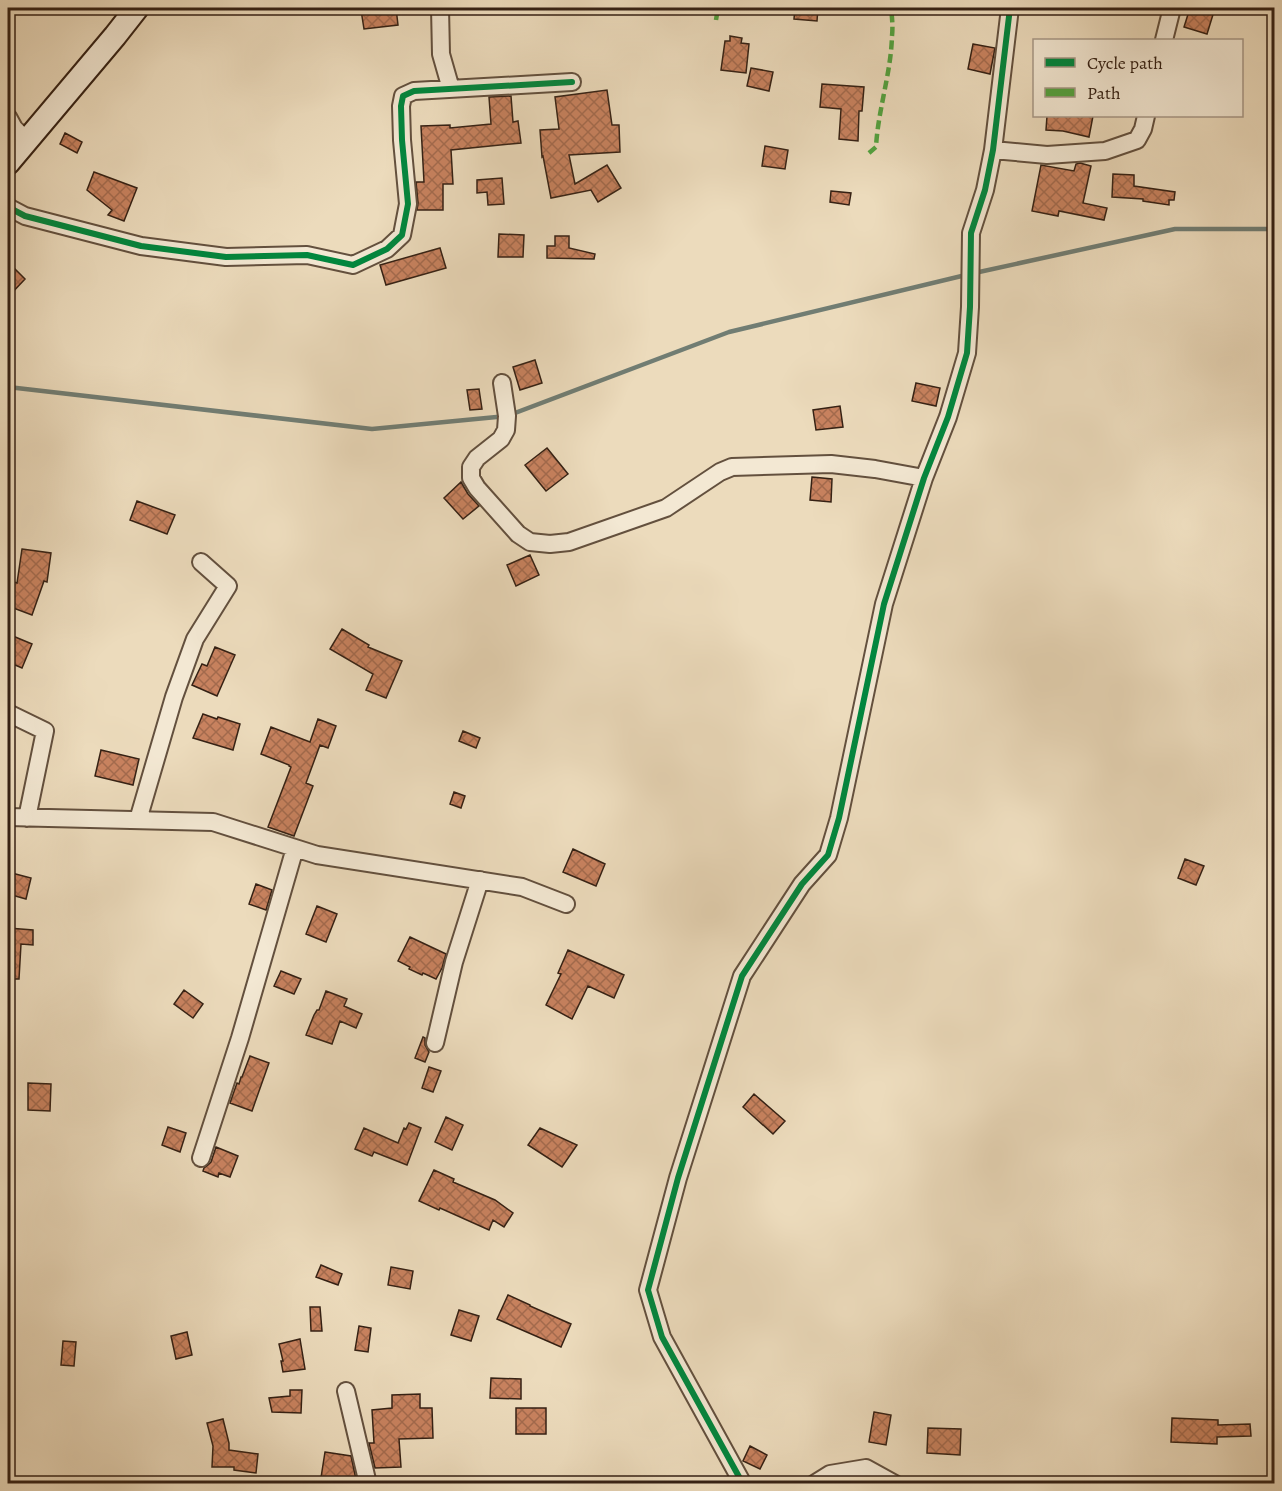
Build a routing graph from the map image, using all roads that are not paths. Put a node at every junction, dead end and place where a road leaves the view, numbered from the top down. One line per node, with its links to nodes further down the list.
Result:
1 (137, 8): 10 (main road)
2 (440, 8): 7 (street)
3 (1010, 8): 11 (street)
4 (1172, 8): 5 (street)
5 (1164, 39)
6 (572, 82): 7 (street)
7 (451, 89): 13 (street)
8 (8, 117): 10 (street)
9 (1146, 117): 11 (street)
10 (27, 141): 12 (main road)
11 (993, 150): 15 (street)
12 (8, 163)
13 (8, 207)
14 (502, 383): 15 (street)
15 (924, 478): 28 (street)
16 (201, 562): 20 (street)
17 (8, 713): 19 (street)
18 (8, 817): 19 (street)
19 (27, 818): 20 (street)
20 (138, 820): 21 (street)
21 (295, 848): 22 (street); 25 (street)
22 (480, 880): 23 (street); 24 (street)
23 (566, 904)
24 (435, 1043)
25 (201, 1158)
26 (346, 1391): 27 (street)
27 (368, 1484)
28 (743, 1484)
29 (814, 1484): 30 (street)
30 (895, 1484)

